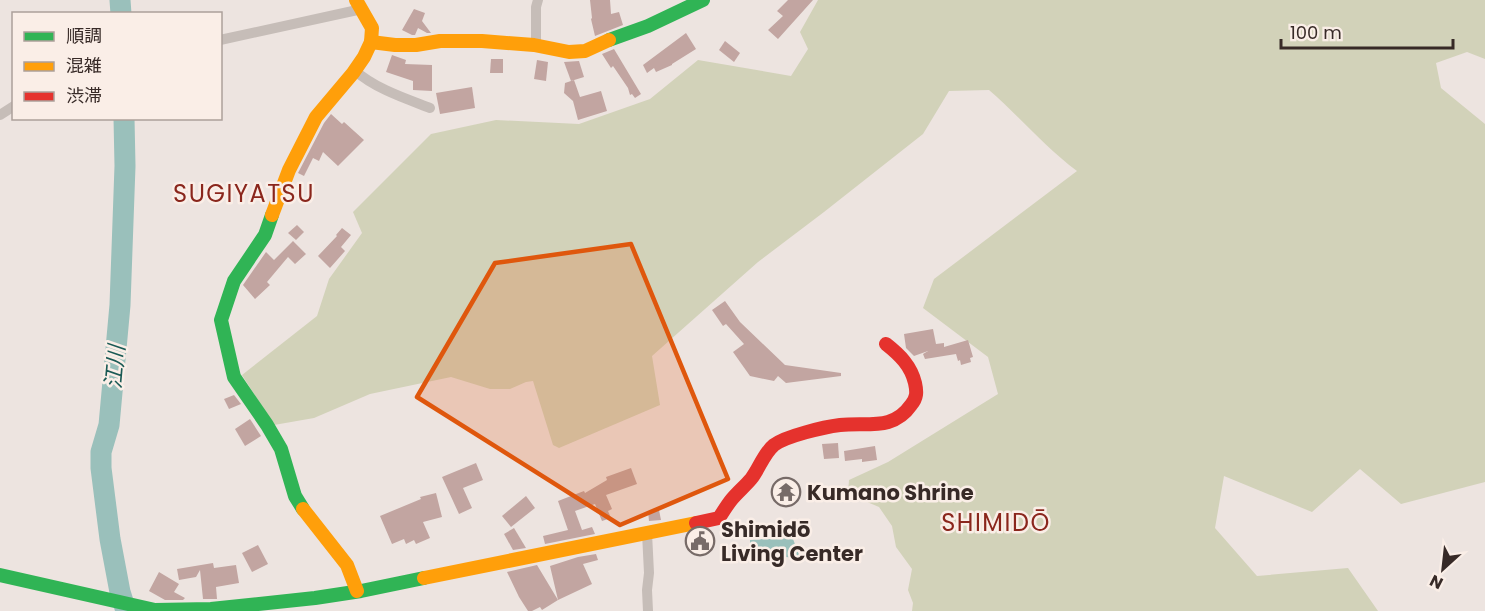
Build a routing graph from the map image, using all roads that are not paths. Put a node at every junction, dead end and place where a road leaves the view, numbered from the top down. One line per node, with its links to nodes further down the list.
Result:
1 (538, 0): 6 (street)
2 (704, 0): 6 (street)
3 (359, 4): 4 (street); 5 (street)
4 (222, 39)
5 (371, 42): 6 (street); 7 (street)
6 (536, 45)
7 (354, 70): 8 (street); 12 (street)
8 (430, 108)
9 (885, 344): 10 (street)
10 (646, 533): 12 (street); 13 (street)
11 (0, 575): 12 (street)
12 (357, 591)
13 (648, 611)

